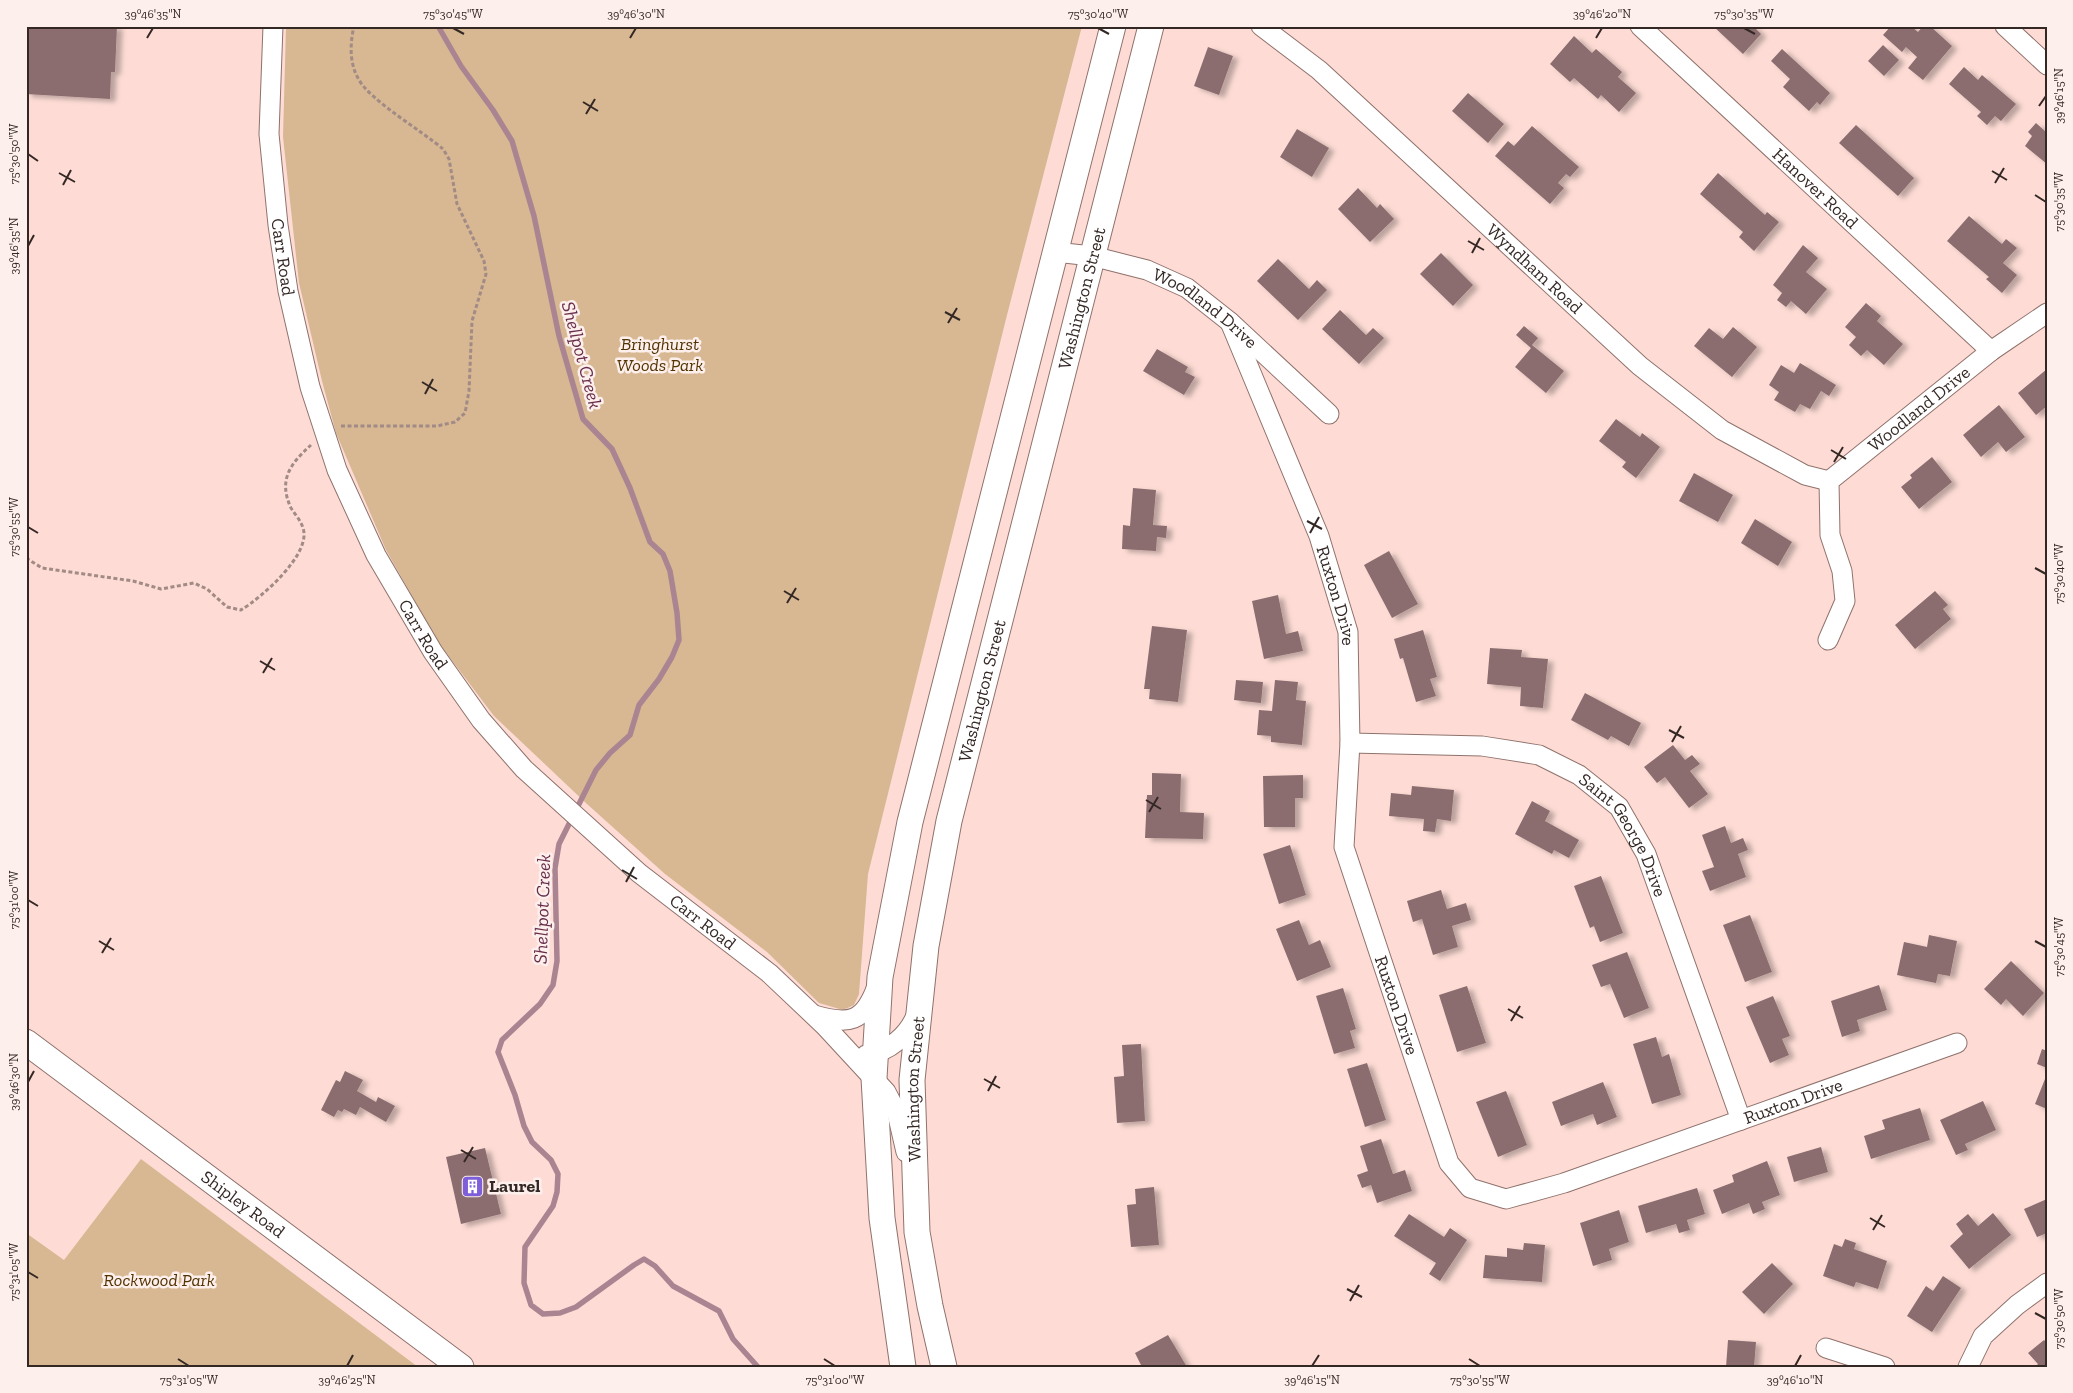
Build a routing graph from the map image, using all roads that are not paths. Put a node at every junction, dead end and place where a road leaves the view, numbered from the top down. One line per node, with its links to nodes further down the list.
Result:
1 (273, 26): 19 (street, Carr Road)
2 (1113, 26): 8 (main road, Washington Street)
3 (1151, 26): 9 (main road, Washington Street)
4 (1261, 26): 14 (street, Wyndham Road)
5 (1640, 26): 12 (street, Hanover Road)
6 (2004, 26): 7 (street)
7 (2047, 65)
8 (1056, 252): 9 (street, Woodland Drive); 17 (main road, Washington Street)
9 (1092, 256): 11 (street, Woodland Drive); 18 (main road, Washington Street)
10 (2047, 313): 12 (street, Woodland Drive)
11 (1230, 322): 13 (street, Woodland Drive); 16 (street, Ruxton Drive)
12 (1991, 351): 14 (street, Woodland Drive)
13 (1329, 414)
14 (1829, 482): 15 (street)
15 (1828, 640)
16 (1350, 743): 23 (street, Saint George Drive); 23 (street, Ruxton Drive)
17 (880, 977): 19 (street); 22 (main road, Washington Street)
18 (920, 1004): 22 (street); 24 (main road, Washington Street)
19 (812, 1014): 22 (street, Carr Road)
20 (26, 1042): 27 (main road, Shipley Road)
21 (1957, 1043): 23 (street, Ruxton Drive)
22 (874, 1066): 24 (street, Carr Road); 28 (main road, Washington Street)
23 (1741, 1120)
24 (917, 1232): 29 (main road, Washington Street)
25 (2047, 1283): 31 (street)
26 (1826, 1348): 30 (street)
27 (461, 1367)
28 (903, 1367)
29 (944, 1367)
30 (1885, 1367)
31 (1968, 1367)

